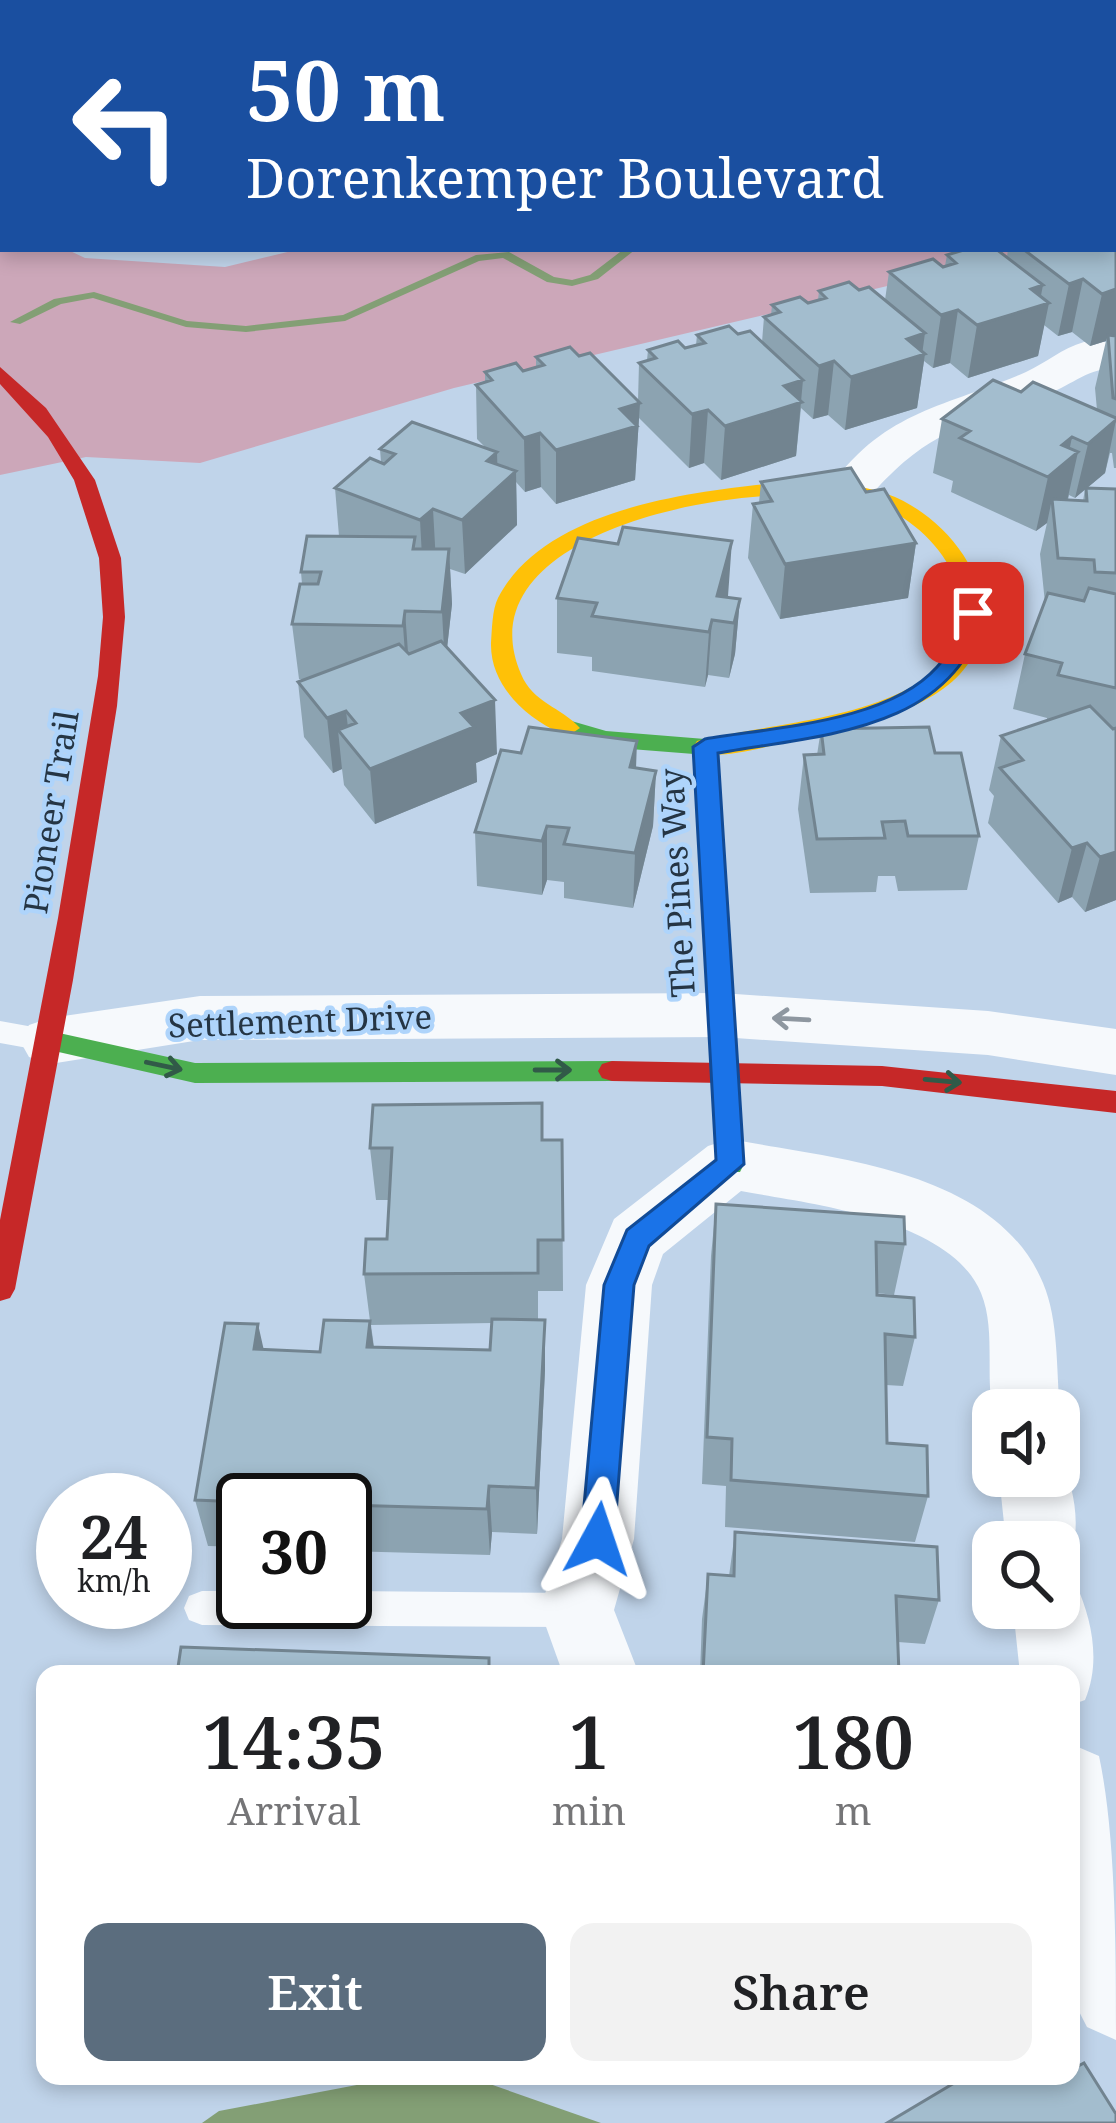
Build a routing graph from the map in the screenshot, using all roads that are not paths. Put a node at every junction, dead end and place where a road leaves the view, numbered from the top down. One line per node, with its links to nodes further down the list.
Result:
1 (1116, 355): 3 (street)
2 (0, 373): 5 (street, Pioneer Trail)
3 (850, 490): 4 (street, The Pines Way); 4 (street, The Pines Way)
4 (705, 747): 6 (street, The Pines Way)
5 (25, 1036): 6 (street, Settlement Drive); 10 (street, Pioneer Trail)
6 (723, 1042): 7 (street, Settlement Drive, one-way to 6); 8 (street, Settlement Drive, one-way to 8); 9 (street, The Pines Way)
7 (1116, 1052)
8 (1116, 1102)
9 (730, 1164): 11 (street); 13 (street)
10 (0, 1289)
11 (1024, 1389)
12 (202, 1608): 13 (lane)
13 (577, 1610): 15 (street)
14 (1053, 1629): 16 (street)
15 (598, 1665)
16 (1057, 1665)
17 (1080, 1858): 18 (street)
18 (1093, 1967)

